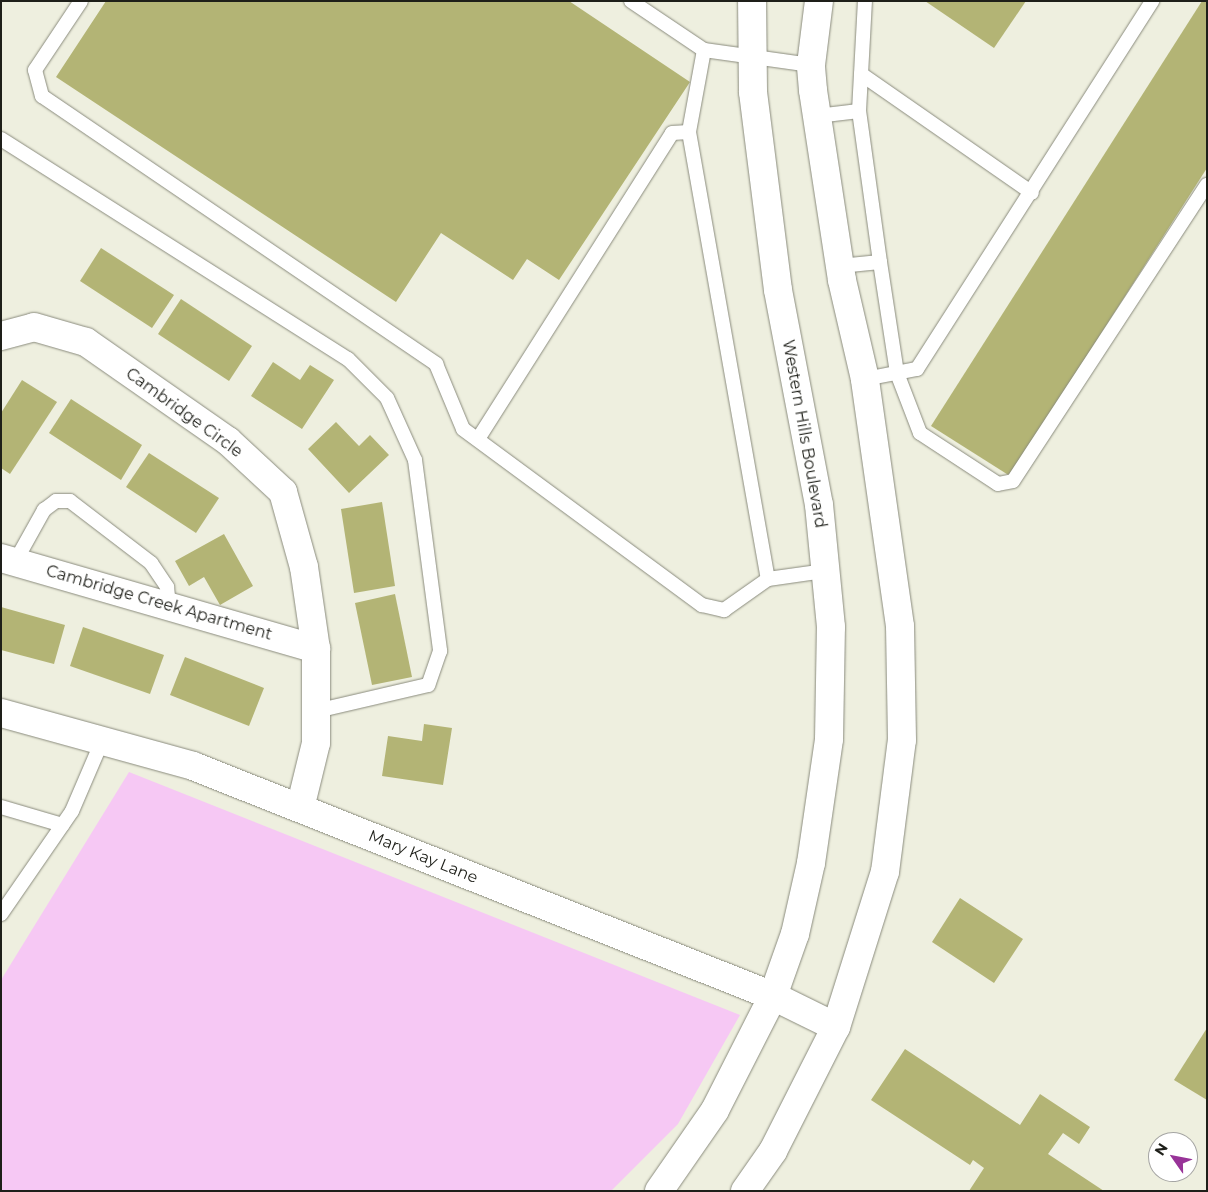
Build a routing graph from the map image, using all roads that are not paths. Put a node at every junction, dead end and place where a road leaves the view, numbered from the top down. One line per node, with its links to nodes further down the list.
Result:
1 (81, 1): 22 (lane)
2 (631, 1): 7 (lane)
3 (752, 1): 8 (street, Western Hills Boulevard)
4 (819, 1): 9 (street)
5 (864, 1): 10 (lane)
6 (1152, 1): 16 (lane)
7 (704, 50): 8 (lane); 13 (lane)
8 (751, 59): 9 (lane); 24 (street, Western Hills Boulevard)
9 (810, 65): 12 (street)
10 (861, 74): 11 (lane); 16 (lane)
11 (859, 111): 12 (lane); 17 (lane)
12 (817, 116): 18 (street)
13 (689, 132): 22 (lane); 25 (lane)
14 (1, 140): 28 (lane)
15 (1207, 185): 20 (lane)
16 (1032, 193): 20 (lane)
17 (880, 262): 18 (lane); 20 (lane)
18 (840, 266): 21 (street)
19 (1, 336): 27 (street, Cambridge Circle)
20 (897, 373): 21 (lane)
21 (865, 379): 36 (street)
22 (478, 439): 25 (lane)
23 (8, 560): 26 (street, Cambridge Creek Apartment); 26 (lane)
24 (826, 571): 25 (lane); 35 (street, Western Hills Boulevard)
25 (768, 579)
26 (169, 606): 27 (street, Cambridge Creek Apartment)
27 (316, 649): 28 (street, Cambridge Circle)
28 (316, 711): 32 (street, Cambridge Circle)
29 (1, 713): 30 (street, Mary Kay Lane)
30 (102, 741): 32 (street, Mary Kay Lane); 33 (lane)
31 (1, 807): 33 (lane)
32 (300, 808): 35 (street, Mary Kay Lane)
33 (62, 825): 34 (lane)
34 (1, 914)
35 (773, 996): 36 (street, Mary Kay Lane); 37 (street, Western Hills Boulevard)
36 (836, 1026): 38 (street)
37 (659, 1191)
38 (745, 1191)

